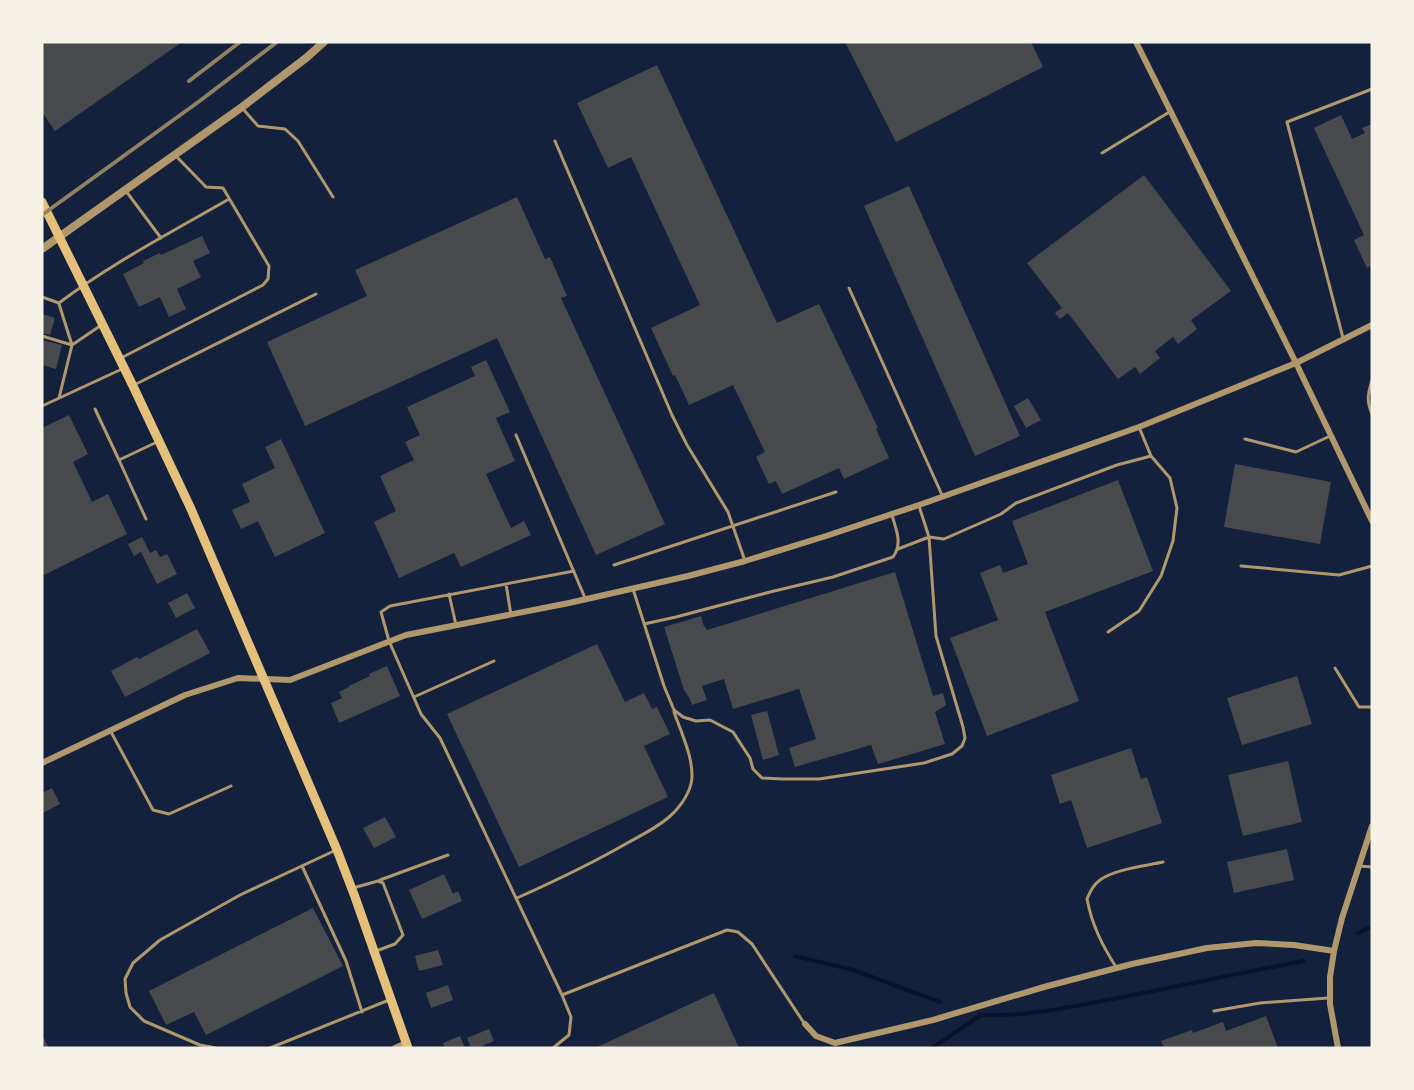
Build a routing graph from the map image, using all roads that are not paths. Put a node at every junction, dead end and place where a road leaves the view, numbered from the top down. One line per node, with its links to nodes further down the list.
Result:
1 (324, 42): 4 (street)
2 (1136, 42): 5 (street)
3 (1372, 89): 24 (lane)
4 (242, 107): 8 (street); 10 (lane)
5 (1170, 111): 7 (lane); 27 (street)
6 (555, 141): 48 (lane)
7 (1102, 153)
8 (175, 155): 9 (street); 11 (lane)
9 (126, 191): 13 (street); 14 (lane)
10 (333, 197)
11 (229, 199): 14 (lane); 26 (lane)
12 (42, 202): 13 (main road)
13 (60, 237): 15 (street); 16 (main road)
14 (160, 238): 16 (lane)
15 (42, 249)
16 (83, 285): 20 (lane); 21 (main road)
17 (849, 288): 43 (lane)
18 (316, 294): 30 (lane)
19 (42, 297): 20 (lane)
20 (59, 303): 25 (lane)
21 (103, 325): 25 (lane); 26 (main road)
22 (1372, 325): 24 (street)
23 (42, 336): 25 (lane)
24 (1344, 339): 27 (street)
25 (72, 345): 31 (lane)
26 (119, 359): 28 (main road)
27 (1296, 363): 35 (street); 37 (street)
28 (124, 368): 30 (main road); 31 (lane)
29 (1372, 380): 34 (lane)
30 (133, 386): 39 (main road)
31 (59, 398): 32 (lane)
32 (42, 406)
33 (95, 409): 41 (lane)
34 (1372, 414)
35 (1139, 427): 40 (lane); 43 (street)
36 (516, 435): 55 (lane)
37 (1331, 435): 38 (lane); 47 (street)
38 (1245, 439)
39 (159, 441): 41 (lane); 67 (main road)
40 (1151, 456): 49 (lane); 63 (lane)
41 (119, 460): 46 (lane)
42 (836, 492): 48 (lane)
43 (943, 497): 44 (street)
44 (919, 505): 45 (street); 49 (lane)
45 (892, 514): 50 (lane); 51 (street)
46 (146, 519)
47 (1372, 521)
48 (733, 525): 51 (lane); 52 (lane)
49 (929, 537): 50 (lane); 70 (lane)
50 (898, 549): 61 (lane)
51 (745, 561): 57 (street)
52 (614, 565)
53 (1241, 566): 54 (lane)
54 (1372, 566)
55 (574, 571): 56 (lane); 59 (lane)
56 (506, 584): 58 (lane); 60 (lane)
57 (633, 589): 59 (street); 61 (lane)
58 (449, 594): 62 (lane); 64 (lane)
59 (586, 599): 60 (street)
60 (512, 615): 62 (street)
61 (644, 624): 70 (lane)
62 (456, 625): 64 (street)
63 (1108, 632)
64 (389, 641): 67 (street); 68 (lane)
65 (494, 661): 68 (lane)
66 (1335, 668): 69 (lane)
67 (264, 679): 71 (street); 75 (main road)
68 (414, 697): 83 (lane)
69 (1372, 707)
70 (674, 710): 83 (lane)
71 (110, 730): 72 (street); 73 (lane)
72 (42, 762)
73 (231, 786)
74 (1372, 826): 79 (street)
75 (337, 850): 78 (lane); 82 (main road)
76 (448, 855): 81 (lane)
77 (1163, 862): 86 (lane)
78 (302, 866): 90 (lane); 95 (lane)
79 (1359, 866): 80 (lane); 84 (street)
80 (1372, 867)
81 (378, 881): 82 (lane); 85 (lane)
82 (351, 888): 85 (main road)
83 (516, 899): 87 (lane)
84 (1334, 951): 86 (street); 88 (street)
85 (374, 952): 89 (main road)
86 (1116, 968): 94 (street)
87 (562, 995): 92 (lane); 98 (lane)
88 (1330, 998): 91 (lane); 99 (street)
89 (391, 1000): 90 (lane); 93 (main road)
90 (362, 1011): 96 (lane)
91 (1214, 1011)
92 (805, 1024): 94 (street)
93 (407, 1045): 97 (street)
94 (835, 1045)
95 (216, 1048)
96 (270, 1048)
97 (395, 1048)
98 (553, 1048)
99 (1338, 1048)

